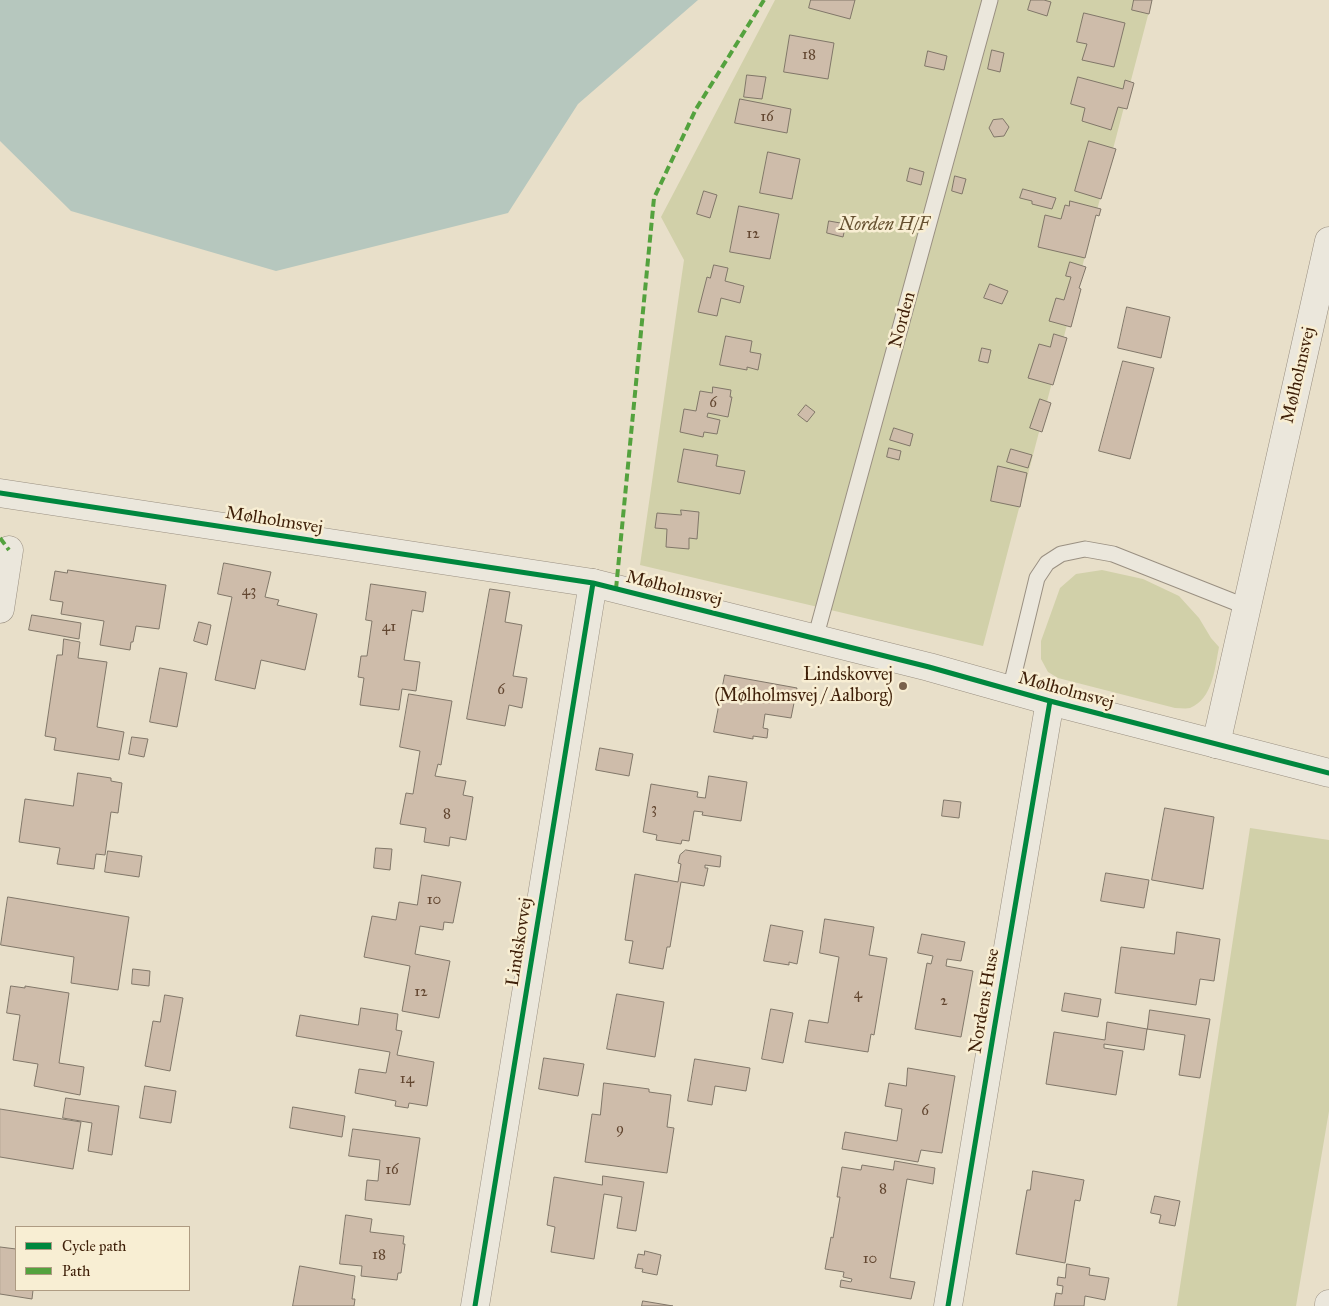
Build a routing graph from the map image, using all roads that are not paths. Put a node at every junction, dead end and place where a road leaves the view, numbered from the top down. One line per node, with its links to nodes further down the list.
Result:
1 (990, 0): 8 (lane, Norden)
2 (1329, 240): 6 (street, Mølholmsvej)
3 (0, 493): 5 (street, Mølholmsvej)
4 (9, 550): 7 (street)
5 (593, 583): 8 (street, Mølholmsvej); 13 (street, Lindskovvej)
6 (1247, 607): 9 (lane); 11 (street, Mølholmsvej)
7 (0, 609)
8 (816, 639): 9 (street, Mølholmsvej)
9 (1010, 690): 10 (street, Mølholmsvej)
10 (1050, 701): 11 (street, Mølholmsvej); 14 (street, Nordens Huse)
11 (1216, 744): 12 (street, Mølholmsvej)
12 (1329, 773)
13 (475, 1306)
14 (948, 1306)

